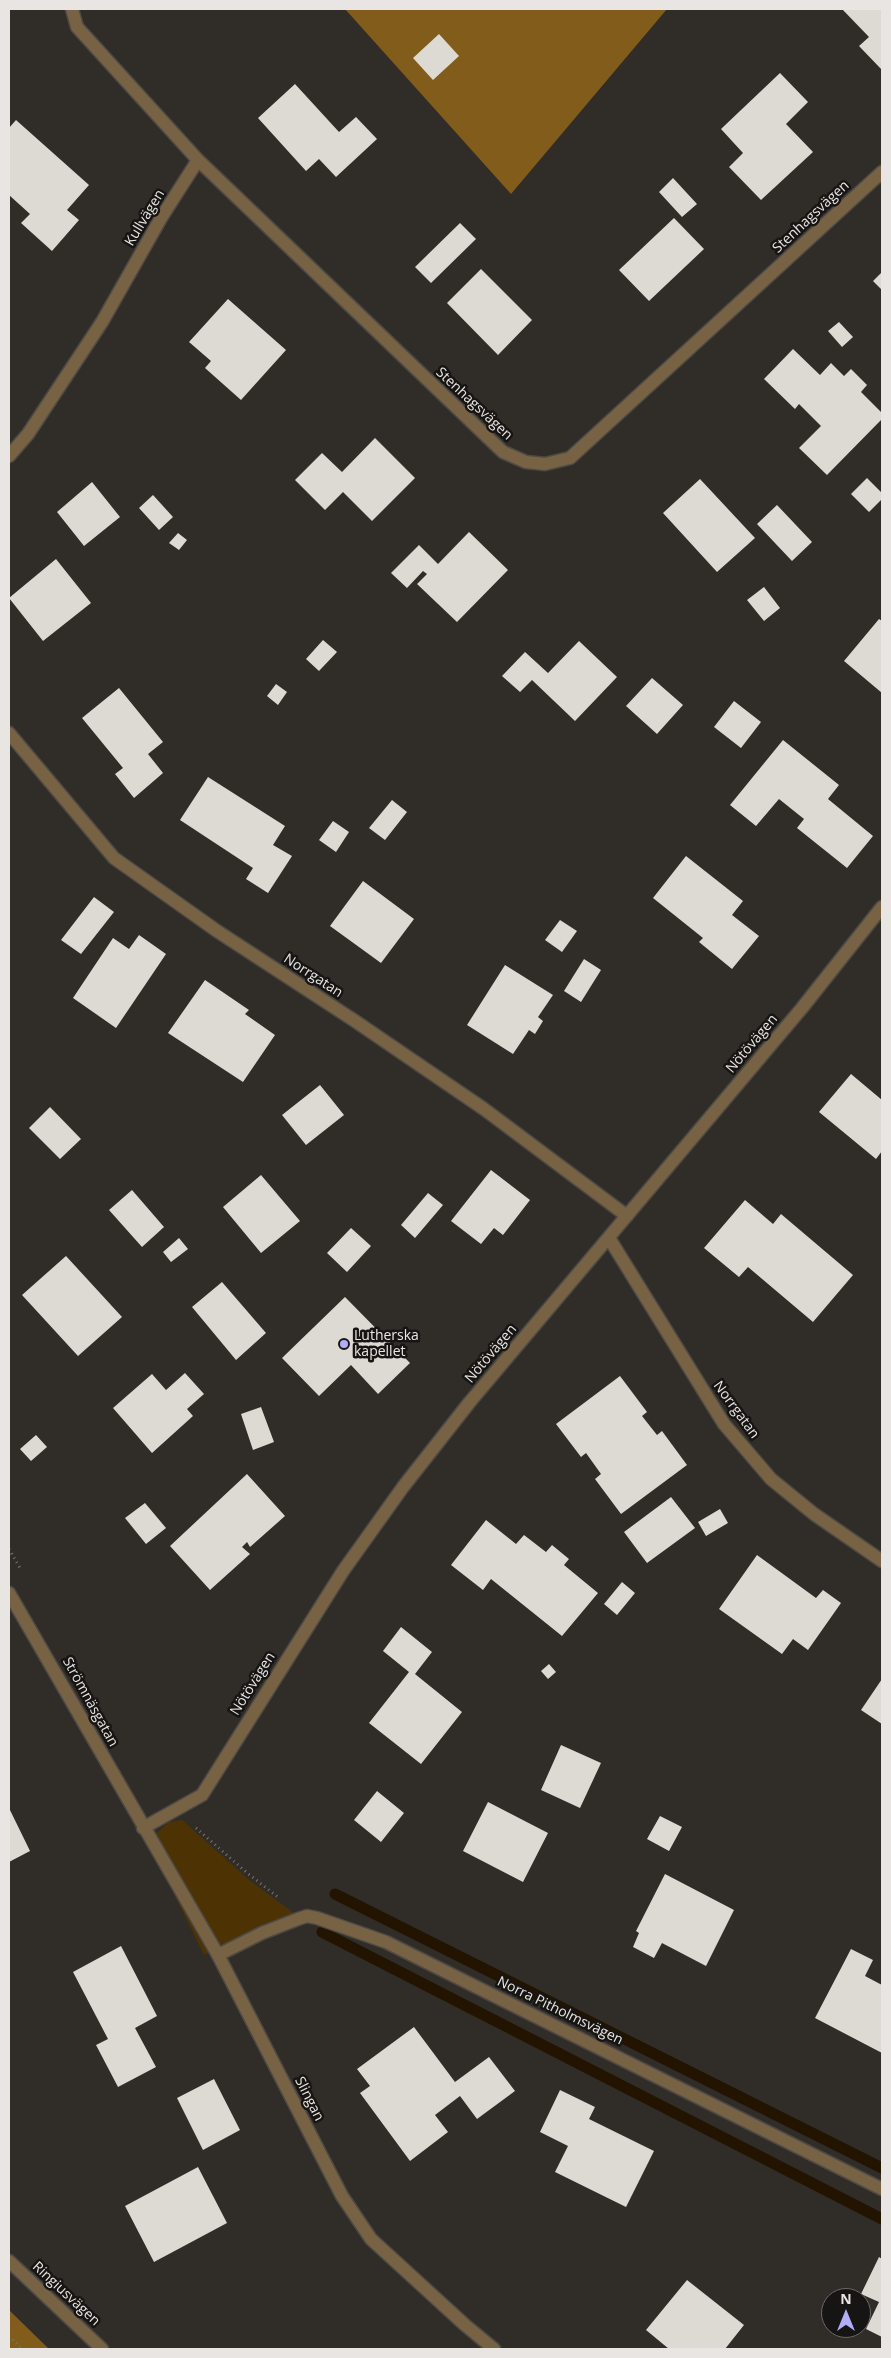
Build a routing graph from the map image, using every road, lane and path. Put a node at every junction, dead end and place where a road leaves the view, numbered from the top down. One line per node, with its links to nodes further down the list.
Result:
1 (72, 9): 2 (street)
2 (198, 160): 3 (street, Stenhagsvägen); 4 (street, Kullvägen)
3 (882, 172)
4 (9, 456)
5 (9, 733): 7 (street, Norrgatan)
6 (882, 907): 7 (street, Nötövägen)
7 (628, 1216): 8 (street, Nötövägen)
8 (609, 1238): 9 (street, Norrgatan); 11 (street, Nötövägen)
9 (882, 1561)
10 (9, 1593): 12 (street, Strömnäsgatan)
11 (166, 1815): 12 (street, Nötövägen); 13 (path)
12 (143, 1828): 14 (street, Slingan)
13 (307, 1916): 14 (street); 15 (street, Norra Pitholmsvägen)
14 (218, 1955): 20 (street, Slingan)
15 (882, 2189)
16 (9, 2261): 19 (street, Ringiusvägen)
17 (9, 2336): 18 (path)
18 (22, 2349)
19 (102, 2349)
20 (494, 2349)

